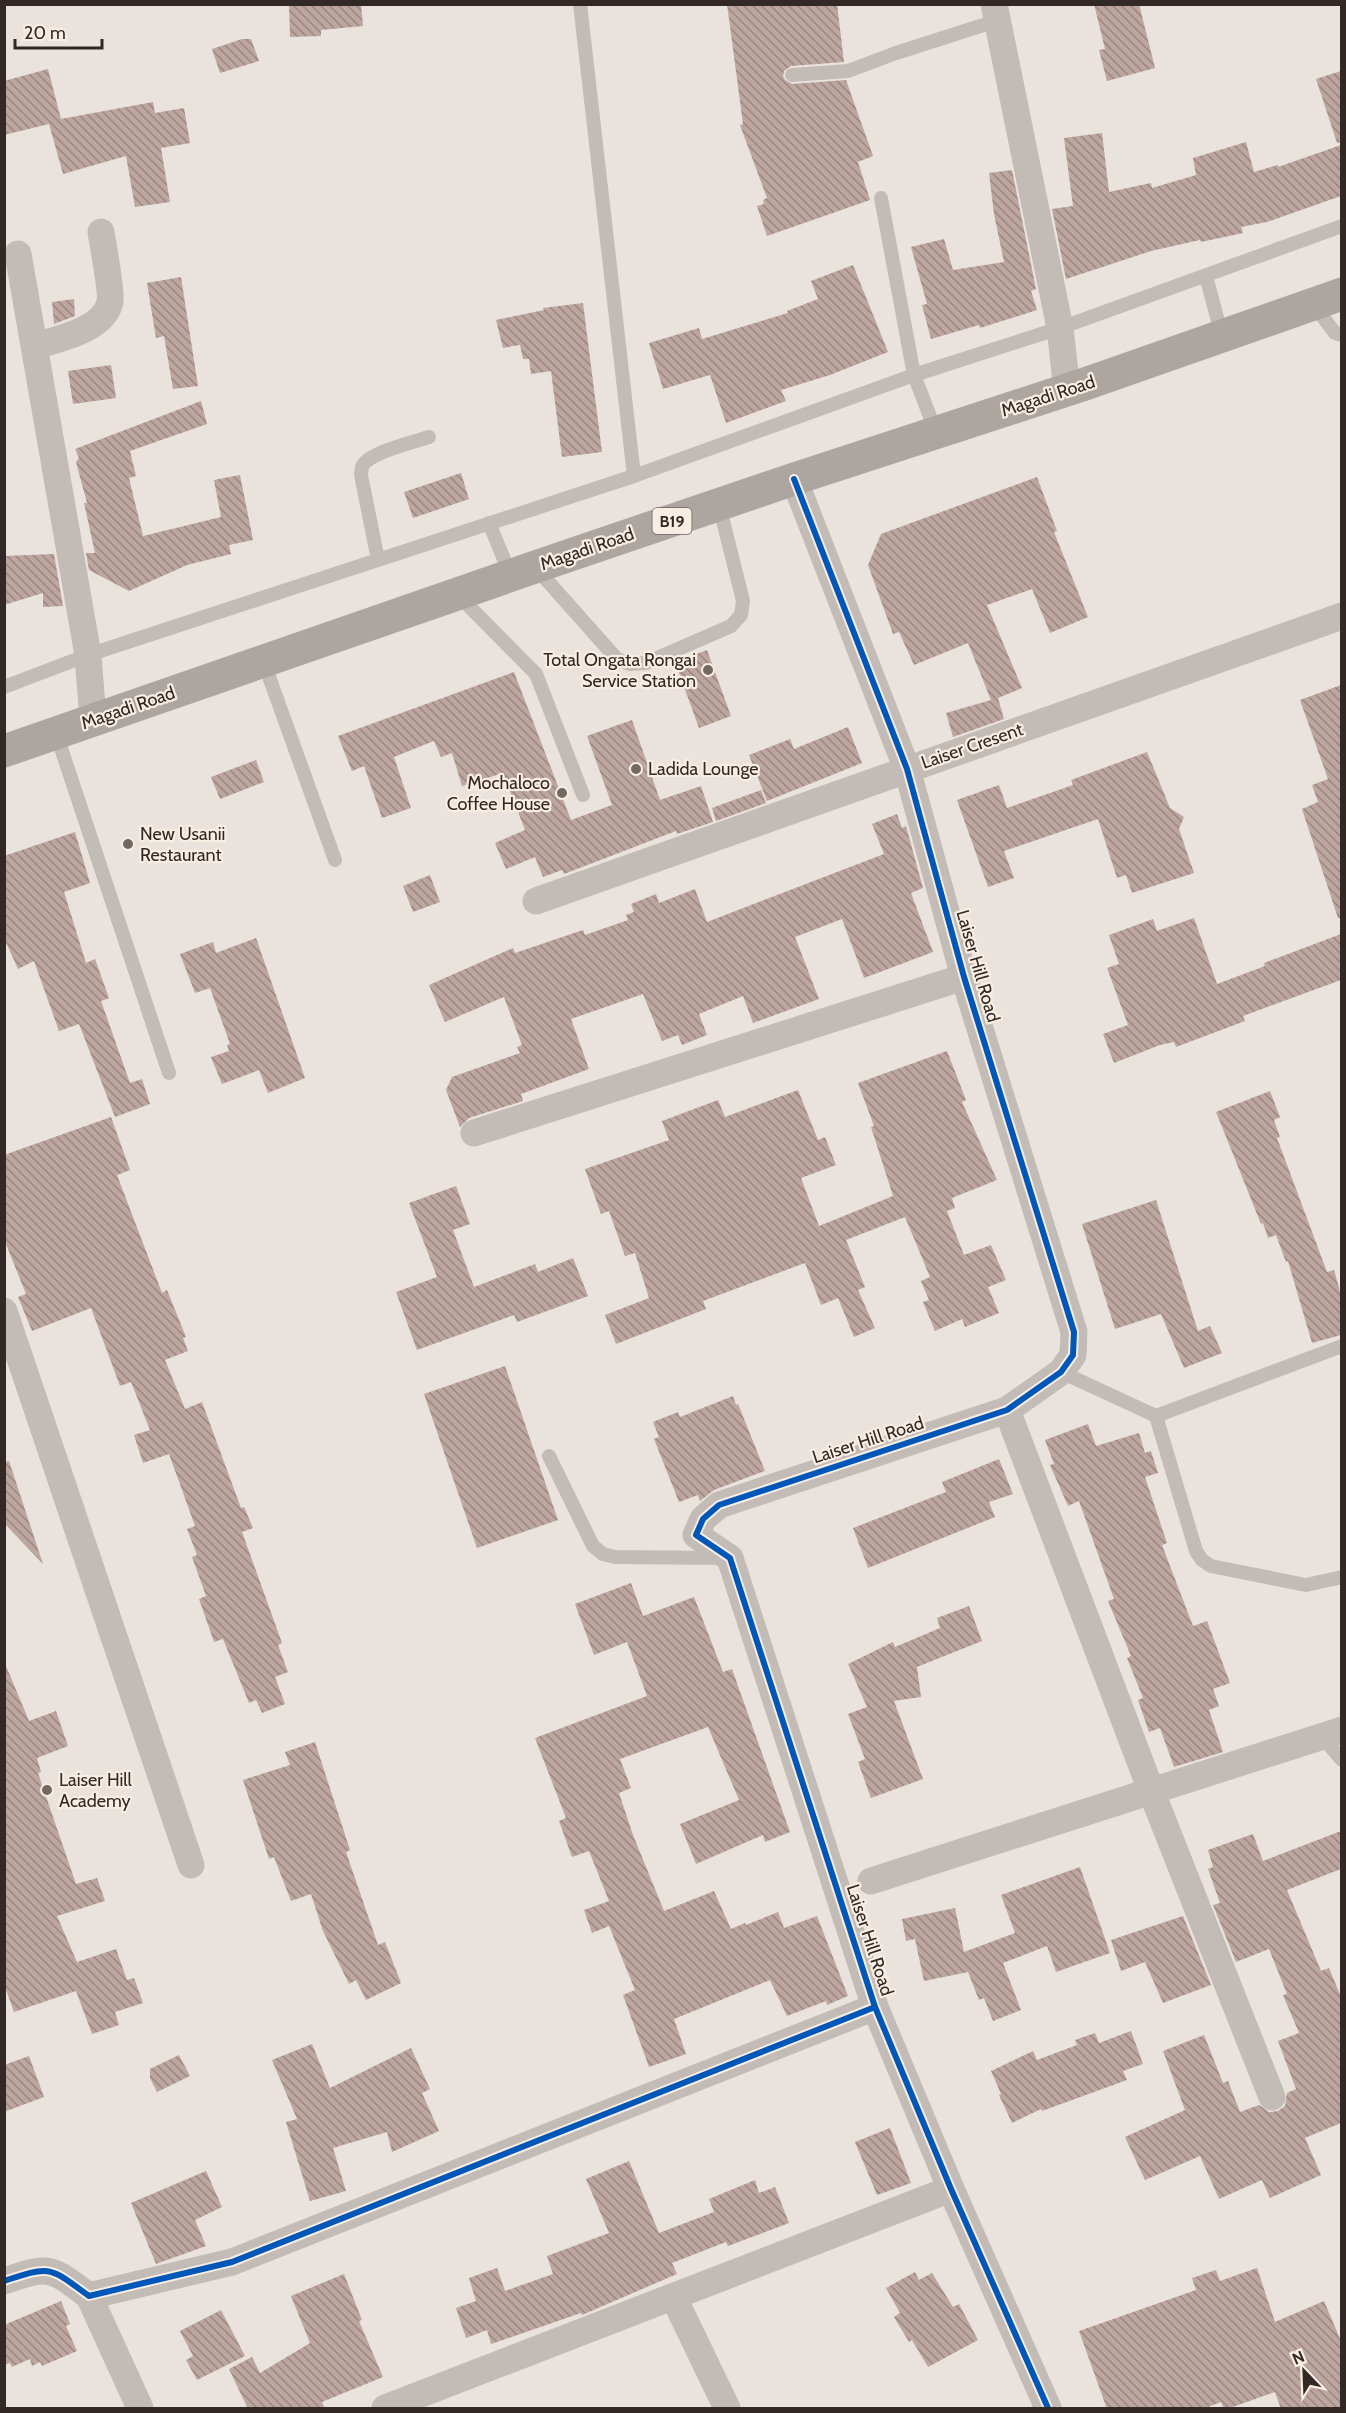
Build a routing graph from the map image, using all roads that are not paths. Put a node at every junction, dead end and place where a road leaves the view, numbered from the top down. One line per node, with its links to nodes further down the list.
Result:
1 (580, 4): 18 (lane)
2 (995, 13): 3 (lane); 10 (street)
3 (792, 75)
4 (881, 198): 14 (lane)
5 (1341, 226): 8 (lane)
6 (101, 232): 13 (street)
7 (18, 254): 13 (street)
8 (1206, 276): 10 (lane); 12 (lane)
9 (1327, 299): 11 (lane); 12 (highway, Magadi Road / B19)
10 (1060, 328): 14 (lane); 15 (street)
11 (1341, 335)
12 (1222, 336): 15 (highway, Magadi Road / B19)
13 (35, 346): 26 (street)
14 (914, 375): 16 (lane); 18 (lane)
15 (1067, 390): 16 (highway, Magadi Road / B19)
16 (936, 432): 19 (highway, Magadi Road / B19)
17 (429, 437): 22 (lane)
18 (634, 476): 21 (lane)
19 (794, 479): 20 (highway, Magadi Road / B19); 32 (street, Laiser Hill Road)
20 (719, 505): 23 (highway, Magadi Road / B19); 23 (lane)
21 (489, 523): 22 (lane); 23 (lane)
22 (378, 560): 26 (lane)
23 (523, 572): 24 (highway, Magadi Road / B19)
24 (458, 595): 27 (highway, Magadi Road / B19); 33 (lane)
25 (1341, 615): 32 (street, Laiser Cresent)
26 (88, 655): 28 (lane); 29 (street)
27 (263, 660): 29 (highway, Magadi Road / B19); 34 (lane)
28 (4, 687)
29 (93, 720): 30 (highway, Magadi Road / B19)
30 (56, 732): 31 (highway, Magadi Road / B19); 37 (lane)
31 (4, 751)
32 (907, 769): 35 (street, Laiser Cresent); 36 (street, Laiser Hill Road)
33 (583, 795)
34 (335, 860)
35 (536, 901)
36 (964, 977): 38 (street); 41 (street, Laiser Hill Road)
37 (169, 1073)
38 (474, 1133)
39 (4, 1311): 50 (street)
40 (1341, 1346): 43 (lane)
41 (1061, 1372): 42 (street, Laiser Hill Road); 43 (lane)
42 (1007, 1410): 45 (street, Laiser Hill Road); 49 (street)
43 (1156, 1416): 46 (lane)
44 (549, 1456): 45 (lane)
45 (730, 1558): 52 (street, Laiser Hill Road)
46 (1341, 1577)
47 (1332, 1733): 48 (lane); 49 (street)
48 (1341, 1760)
49 (1152, 1793): 51 (street); 53 (street)
50 (191, 1865)
51 (871, 1881)
52 (875, 2007): 54 (street, Laiser Hill Road); 56 (street)
53 (1272, 2097)
54 (951, 2189): 57 (street); 61 (street, Laiser Hill Road)
55 (4, 2281): 56 (street)
56 (89, 2296): 58 (street)
57 (674, 2298): 59 (street); 60 (street)
58 (139, 2408)
59 (385, 2409)
60 (727, 2409)
61 (1048, 2409)

